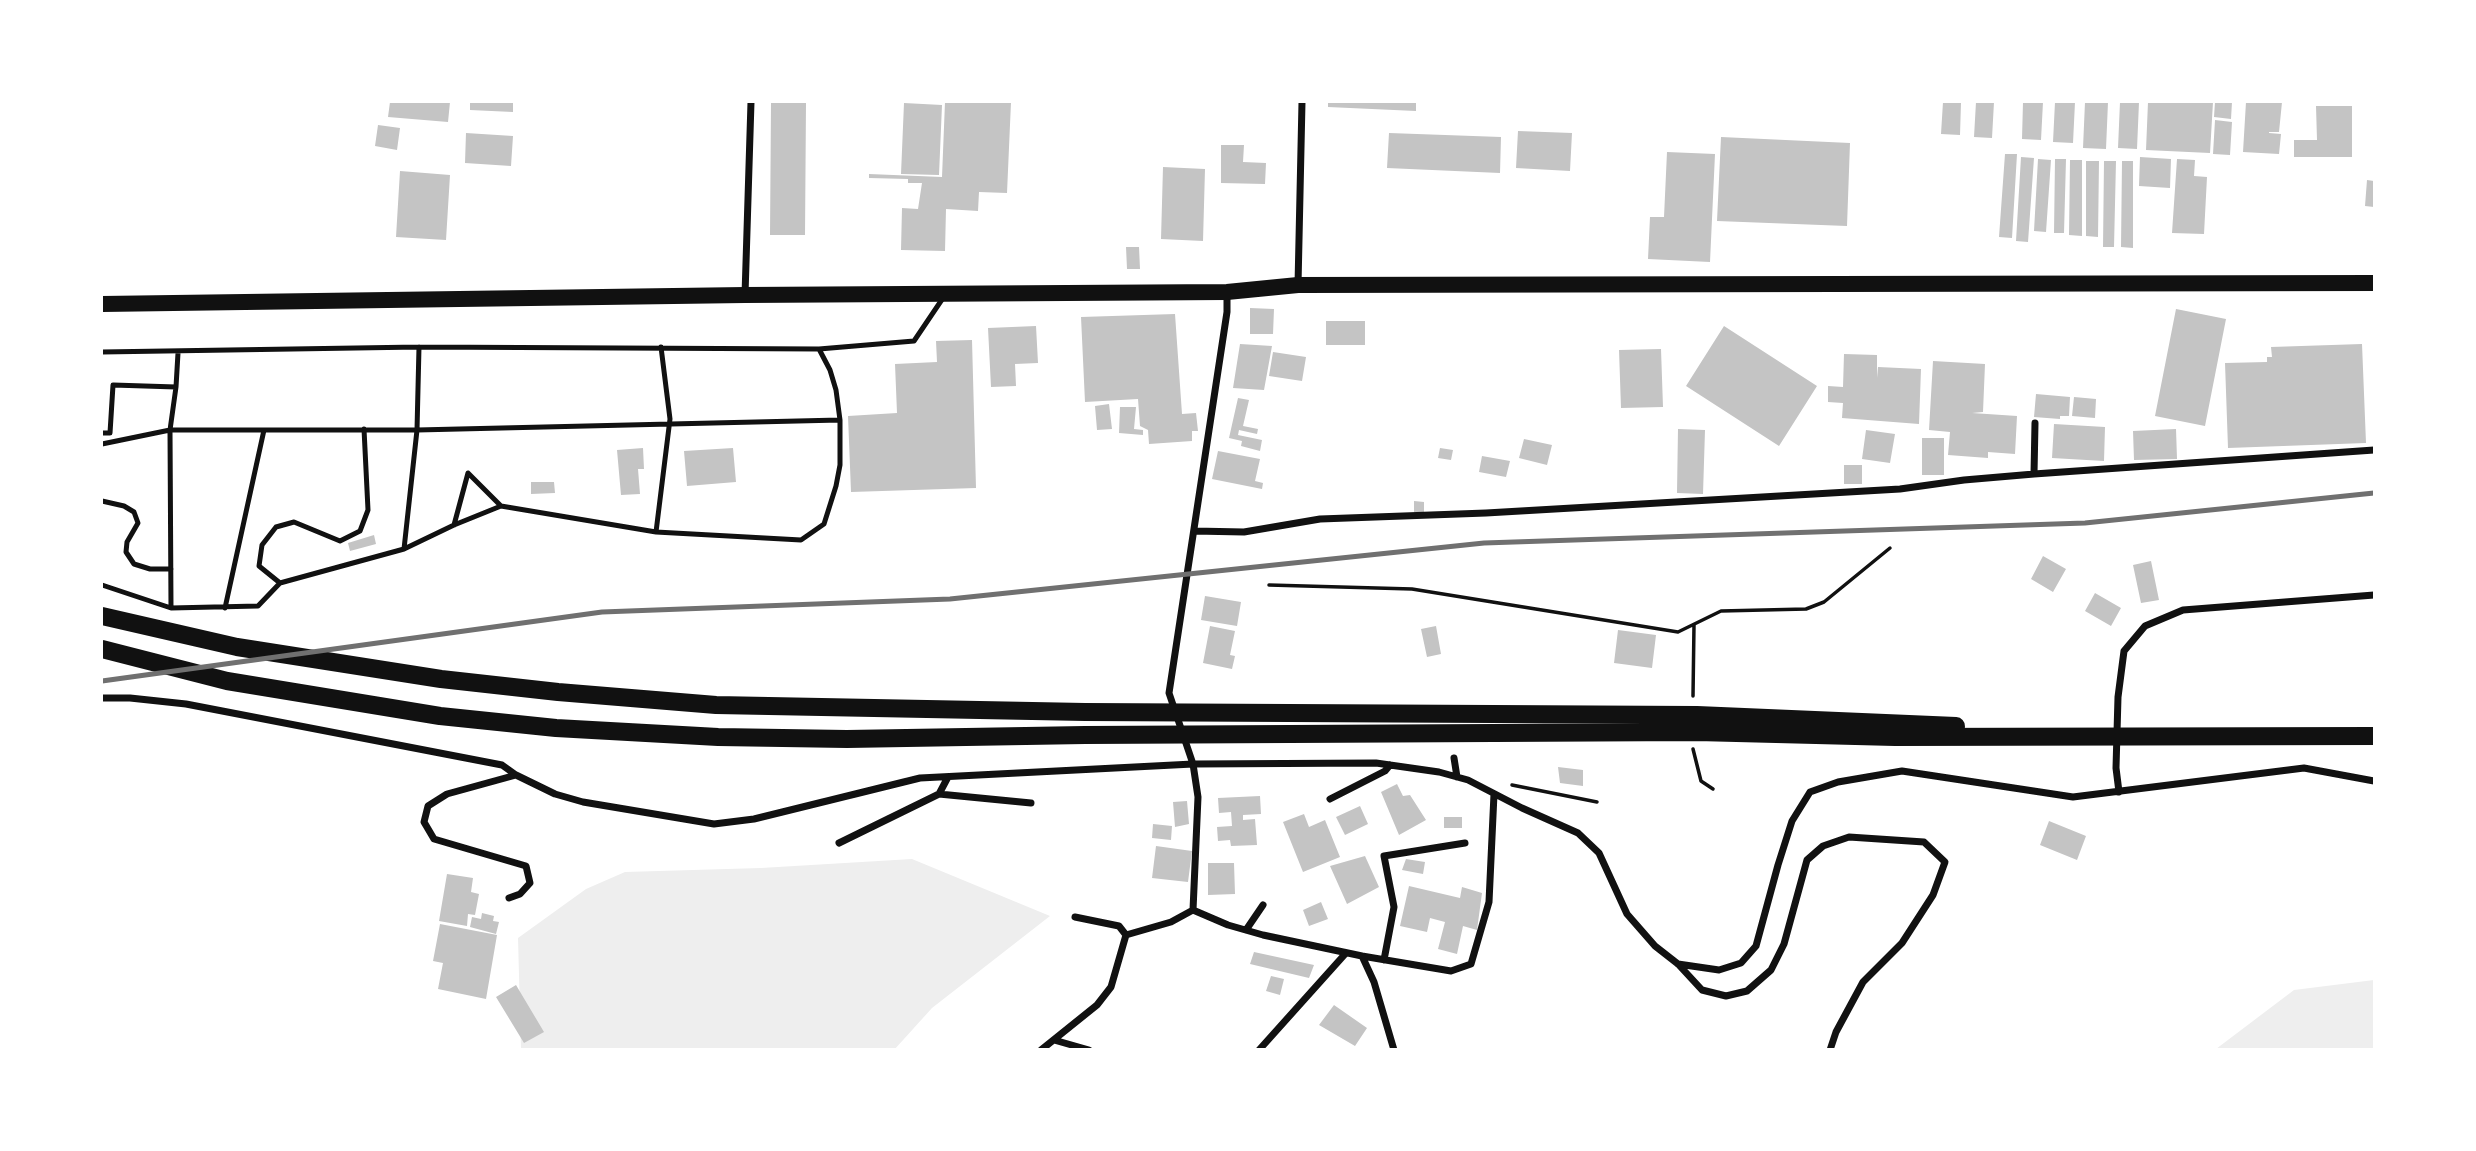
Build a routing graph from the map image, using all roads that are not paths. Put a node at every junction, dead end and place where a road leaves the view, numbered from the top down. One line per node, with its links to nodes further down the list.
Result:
1 (751, 102): 7 (street)
2 (1302, 102): 4 (street)
3 (2375, 283): 4 (highway)
4 (1298, 285): 5 (highway)
5 (1227, 292): 6 (highway); 29 (street)
6 (945, 294): 7 (highway); 11 (lane)
7 (745, 295): 8 (highway)
8 (102, 304)
9 (419, 347): 10 (lane); 13 (lane); 21 (lane)
10 (661, 347): 11 (lane); 17 (lane)
11 (819, 349): 15 (lane)
12 (102, 352): 13 (lane)
13 (178, 352): 14 (lane)
14 (176, 387): 19 (lane); 22 (lane)
15 (840, 420): 17 (lane); 30 (lane)
16 (2035, 423): 25 (street)
17 (669, 424): 21 (lane); 30 (lane)
18 (364, 429): 20 (lane); 21 (lane); 33 (lane)
19 (170, 430): 20 (lane); 23 (lane); 32 (lane)
20 (264, 430): 37 (lane)
21 (417, 430): 31 (lane)
22 (102, 433)
23 (102, 444)
24 (2375, 450): 25 (street)
25 (2034, 474): 29 (street)
26 (102, 501): 32 (lane)
27 (501, 506): 28 (lane); 28 (lane); 30 (lane)
28 (454, 525): 31 (lane)
29 (1194, 531): 44 (street)
30 (656, 532)
31 (404, 549): 33 (lane)
32 (171, 569): 36 (lane)
33 (280, 583): 37 (lane)
34 (102, 585): 36 (lane)
35 (2375, 595): 50 (street)
36 (171, 608): 37 (lane)
37 (225, 608)
38 (102, 616): 41 (highway)
39 (102, 649): 41 (highway)
40 (102, 698): 46 (street)
41 (1697, 724): 42 (highway)
42 (2375, 736)
43 (1454, 758): 48 (street)
44 (1193, 764): 45 (street); 47 (street); 59 (street)
45 (1390, 765): 48 (street); 53 (street)
46 (516, 775): 47 (street); 57 (street)
47 (948, 777): 51 (street)
48 (1457, 777): 52 (street)
49 (2375, 781): 50 (street)
50 (2119, 792): 66 (street)
51 (939, 794): 54 (street); 55 (street)
52 (1494, 794): 65 (street); 66 (street)
53 (1329, 799)
54 (1031, 803)
55 (839, 843)
56 (1465, 843): 65 (street)
57 (509, 898)
58 (1263, 905): 61 (street)
59 (1193, 911): 61 (street); 62 (street)
60 (1074, 917): 62 (street)
61 (1246, 930): 63 (street)
62 (1126, 935): 67 (street)
63 (1346, 953): 64 (street); 70 (street)
64 (1362, 956): 65 (street); 71 (street)
65 (1384, 960)
66 (1678, 964): 72 (street)
67 (1054, 1040): 68 (street); 69 (street)
68 (1041, 1049)
69 (1089, 1049)
70 (1259, 1049)
71 (1394, 1049)
72 (1830, 1049)

